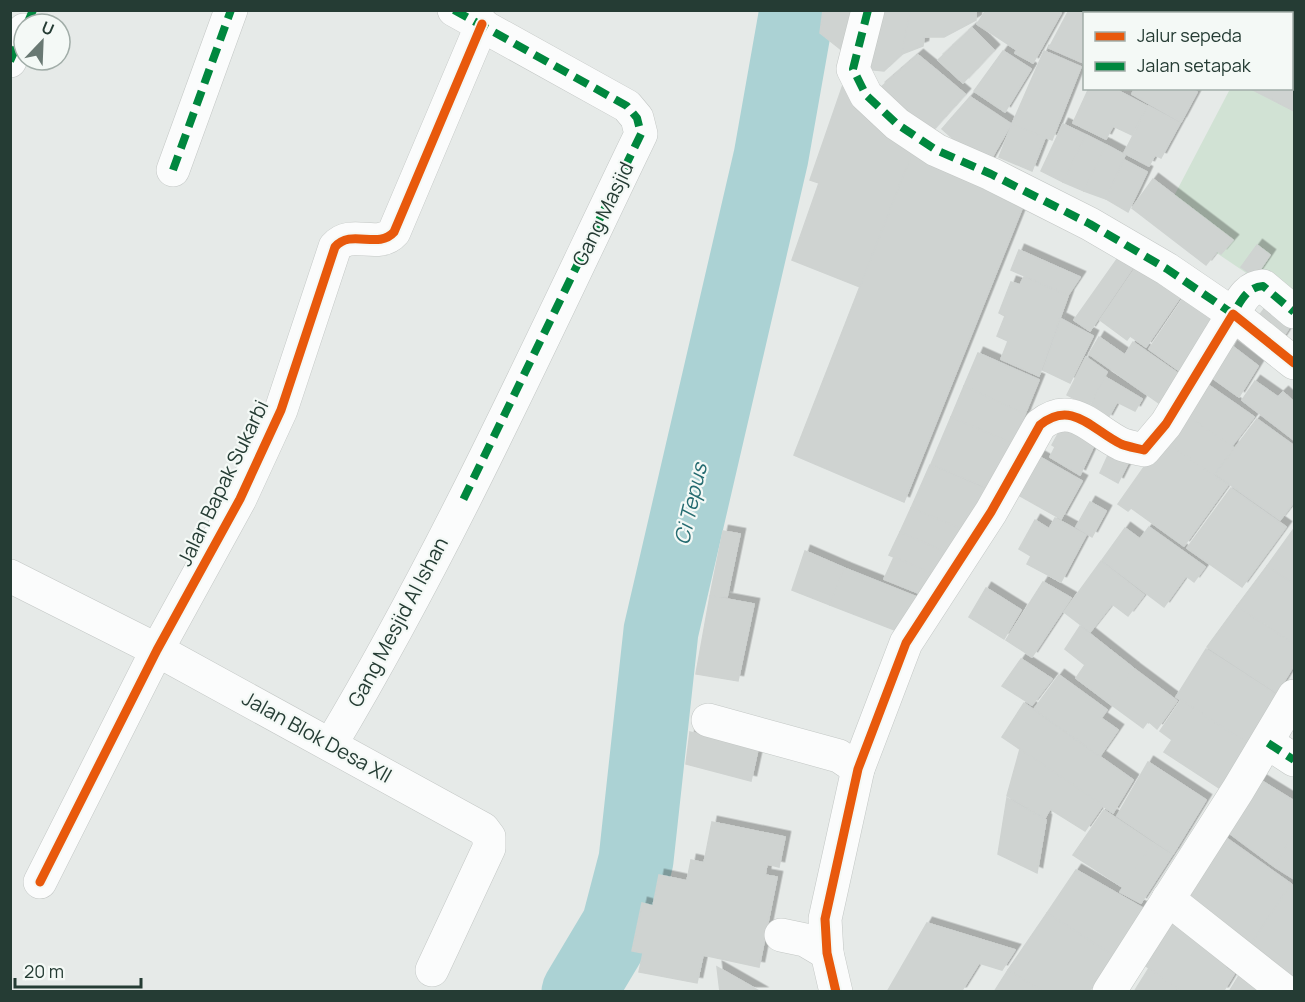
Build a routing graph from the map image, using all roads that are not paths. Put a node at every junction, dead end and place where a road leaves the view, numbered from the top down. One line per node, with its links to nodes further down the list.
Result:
1 (231, 10): 4 (street)
2 (868, 10): 6 (street)
3 (468, 17): 8 (street, Gang Masjid); 10 (street, Jalan Bapak Sukarbi)
4 (173, 170)
5 (1294, 312): 6 (street)
6 (1233, 314): 7 (street); 15 (street)
7 (1294, 363)
8 (464, 500): 13 (street, Gang Mesjid Al Ishan)
9 (10, 576): 10 (street, Jalan Blok Desa XII)
10 (157, 650): 13 (street, Jalan Blok Desa XII); 16 (street, Jalan Bapak Sukarbi)
11 (1294, 696): 14 (street)
12 (708, 720): 15 (street)
13 (331, 744): 20 (street, Jalan Blok Desa XII)
14 (1281, 751): 17 (street)
15 (858, 769): 19 (street)
16 (40, 882)
17 (1168, 898): 22 (street); 23 (street)
18 (781, 935): 19 (street)
19 (826, 953): 21 (street)
20 (432, 970)
21 (836, 992)
22 (1110, 992)
23 (1286, 992)

